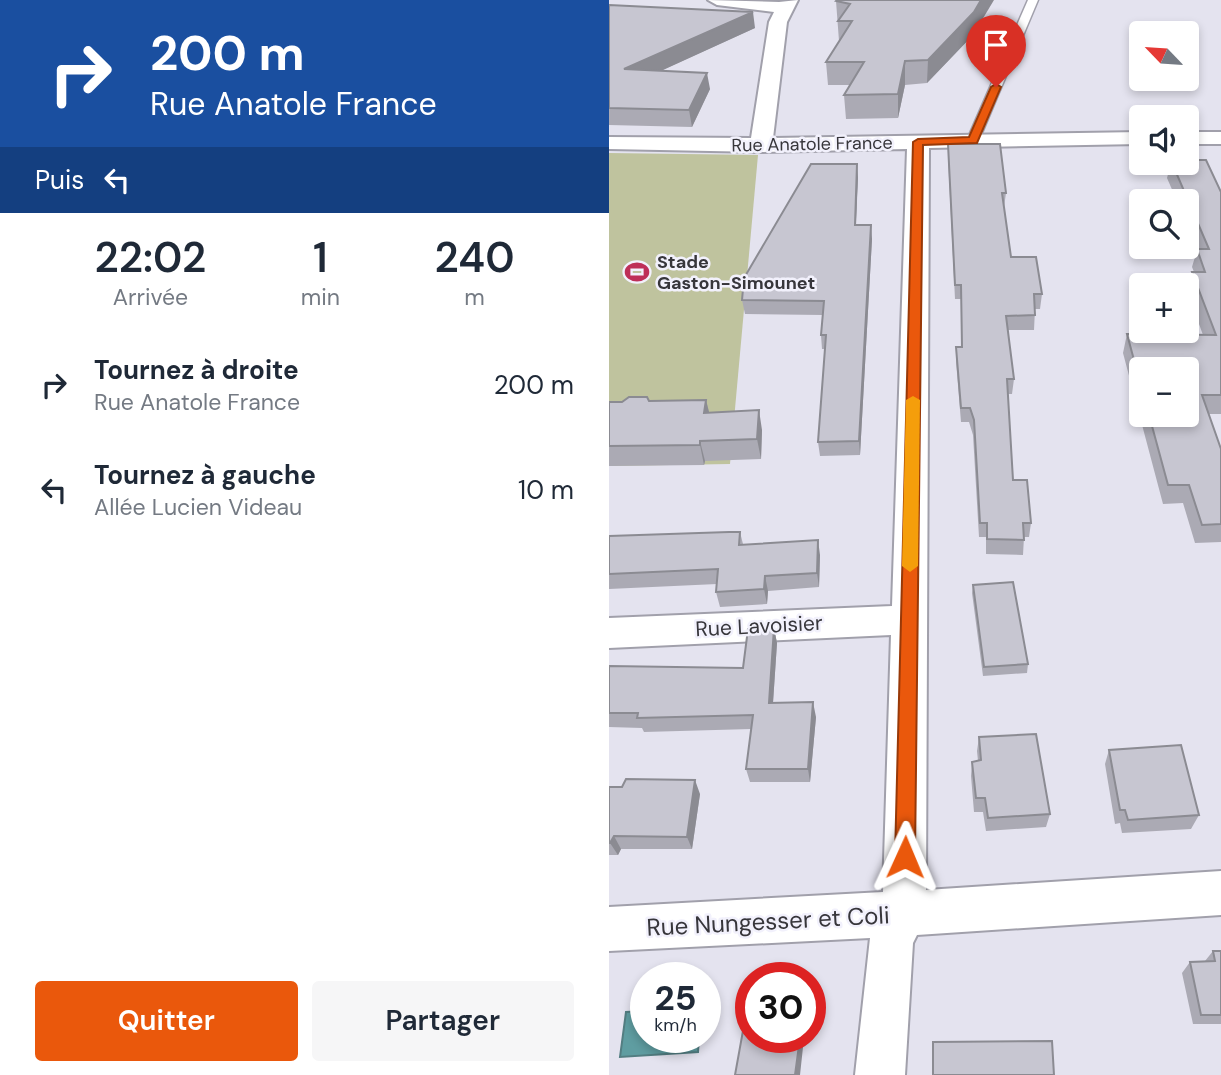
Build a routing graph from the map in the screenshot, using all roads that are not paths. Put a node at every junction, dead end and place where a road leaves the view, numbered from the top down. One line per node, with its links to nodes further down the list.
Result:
1 (717, 0): 3 (street)
2 (1033, 0): 6 (lane)
3 (786, 4): 10 (street)
4 (1129, 138): 6 (street, Rue Anatole France)
5 (1199, 139): 7 (street)
6 (973, 140): 8 (street, Rue Anatole France)
7 (1220, 140)
8 (918, 142): 10 (street, Rue Anatole France); 11 (street)
9 (609, 143): 10 (street, Rue Anatole France)
10 (761, 145)
11 (909, 620): 12 (street, Rue Lavoisier); 14 (street)
12 (609, 633)
13 (1221, 892): 14 (street, Rue Nungesser et Coli)
14 (904, 914): 15 (street, Rue Nungesser et Coli); 16 (street)
15 (609, 929)
16 (880, 1075)

